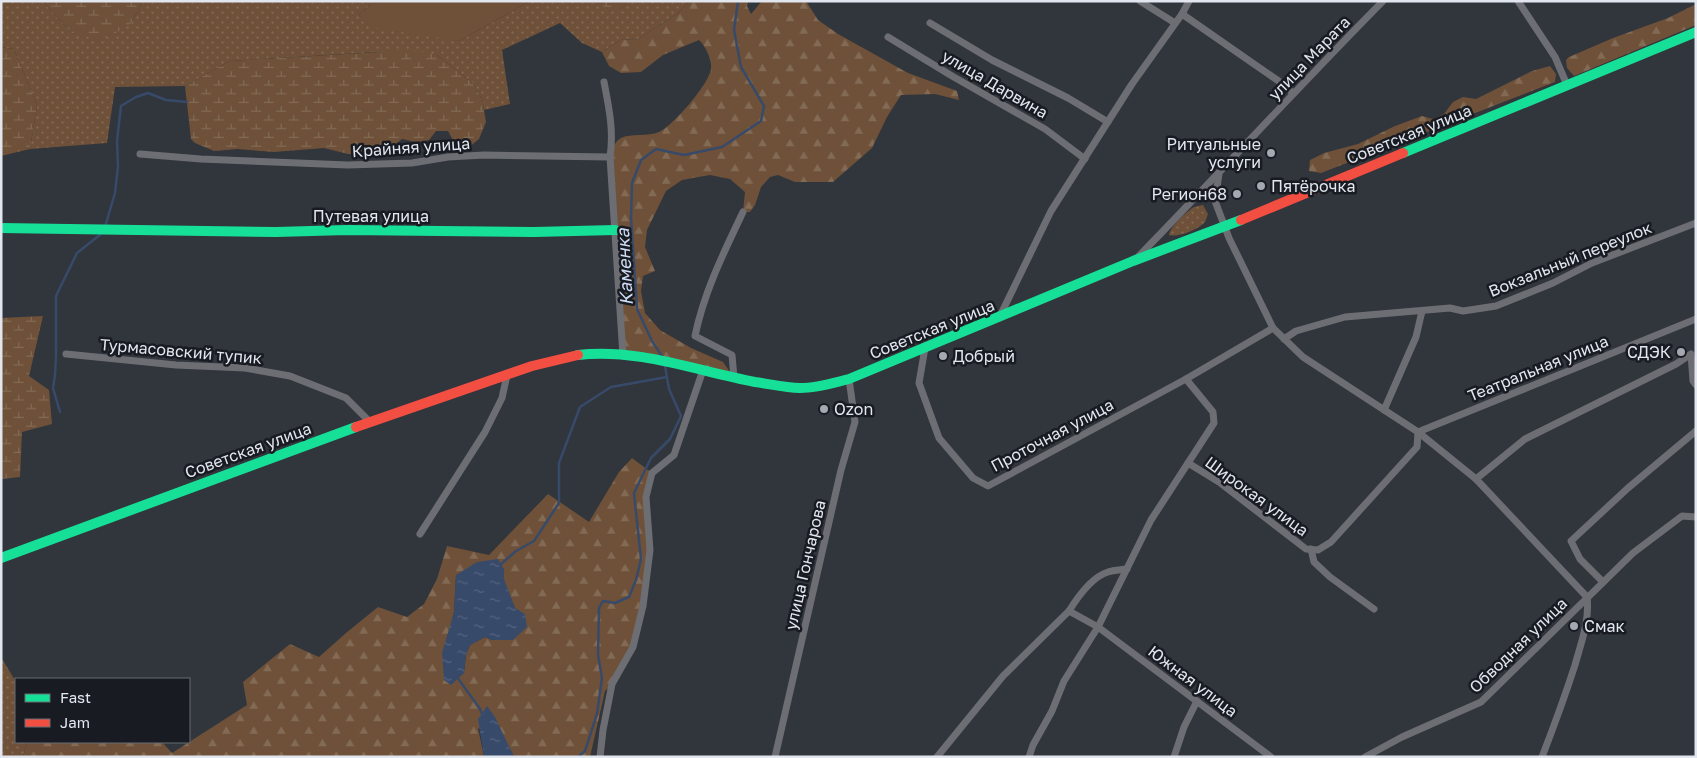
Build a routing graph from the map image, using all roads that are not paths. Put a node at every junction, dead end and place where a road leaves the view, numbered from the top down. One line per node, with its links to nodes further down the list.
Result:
1 (1140, 1): 7 (street)
2 (1188, 1): 5 (street)
3 (1383, 1): 12 (street, улица Марата)
4 (1518, 1): 11 (street)
5 (1182, 14): 7 (street); 12 (street)
6 (930, 23): 13 (street, улица Дарвина)
7 (1175, 23): 13 (street)
8 (1696, 32): 11 (main road, Советская улица)
9 (888, 38): 17 (street, улица Дарвина)
10 (604, 82): 16 (street)
11 (1567, 85): 21 (main road, Советская улица)
12 (1293, 93): 14 (street, улица Марата)
13 (1108, 122): 17 (street)
14 (1255, 134): 18 (street, Советская улица)
15 (140, 154): 16 (street, Крайняя улица)
16 (610, 157): 23 (street)
17 (1085, 159): 26 (street)
18 (1219, 174): 21 (street); 24 (street, Советская улица)
19 (743, 212): 35 (street)
20 (1696, 223): 25 (street, Вокзальный переулок)
21 (1224, 227): 24 (main road, Советская улица); 28 (street)
22 (1, 228): 23 (main road, Путевая улица)
23 (615, 230): 32 (street)
24 (1134, 261): 26 (main road, Советская улица)
25 (1422, 311): 29 (street, Вокзальный переулок); 39 (street)
26 (1000, 316): 30 (main road, Советская улица)
27 (1696, 319): 42 (street, Театральная улица)
28 (1272, 328): 29 (street); 37 (street, Проточная улица)
29 (1284, 339): 39 (street)
30 (925, 348): 36 (main road, Советская улица); 37 (street, Проточная улица)
31 (66, 354): 40 (street, Турмасовский тупик)
32 (623, 356): 33 (main road, Советская улица); 34 (main road, Советская улица)
33 (703, 370): 35 (main road, Советская улица); 56 (street)
34 (508, 374): 40 (main road, Советская улица); 46 (street)
35 (734, 378): 36 (main road, Советская улица)
36 (849, 379): 57 (street, улица Гончарова)
37 (1186, 379): 43 (street, Широкая улица)
38 (1696, 385): 44 (street)
39 (1384, 410): 42 (street)
40 (370, 422): 48 (main road, Советская улица)
41 (1696, 430): 50 (street)
42 (1418, 432): 44 (street); 47 (street)
43 (1188, 463): 47 (street, Широкая улица); 49 (street, Широкая улица)
44 (1476, 479): 51 (street)
45 (1696, 517): 50 (street, Обводная улица)
46 (420, 534)
47 (1311, 549): 52 (street)
48 (1, 558)
49 (1127, 568): 53 (street); 54 (street, Широкая улица)
50 (1603, 582): 51 (street, Обводная улица)
51 (1587, 597): 62 (street, Обводная улица); 63 (street)
52 (1374, 609)
53 (1069, 611): 54 (street); 58 (street)
54 (1098, 627): 55 (street, Южная улица); 59 (street, Широкая улица)
55 (1197, 701): 60 (street); 61 (street, Южная улица)
56 (600, 757)
57 (775, 757)
58 (937, 757)
59 (1029, 757)
60 (1174, 757)
61 (1271, 757)
62 (1365, 757)
63 (1542, 757)

